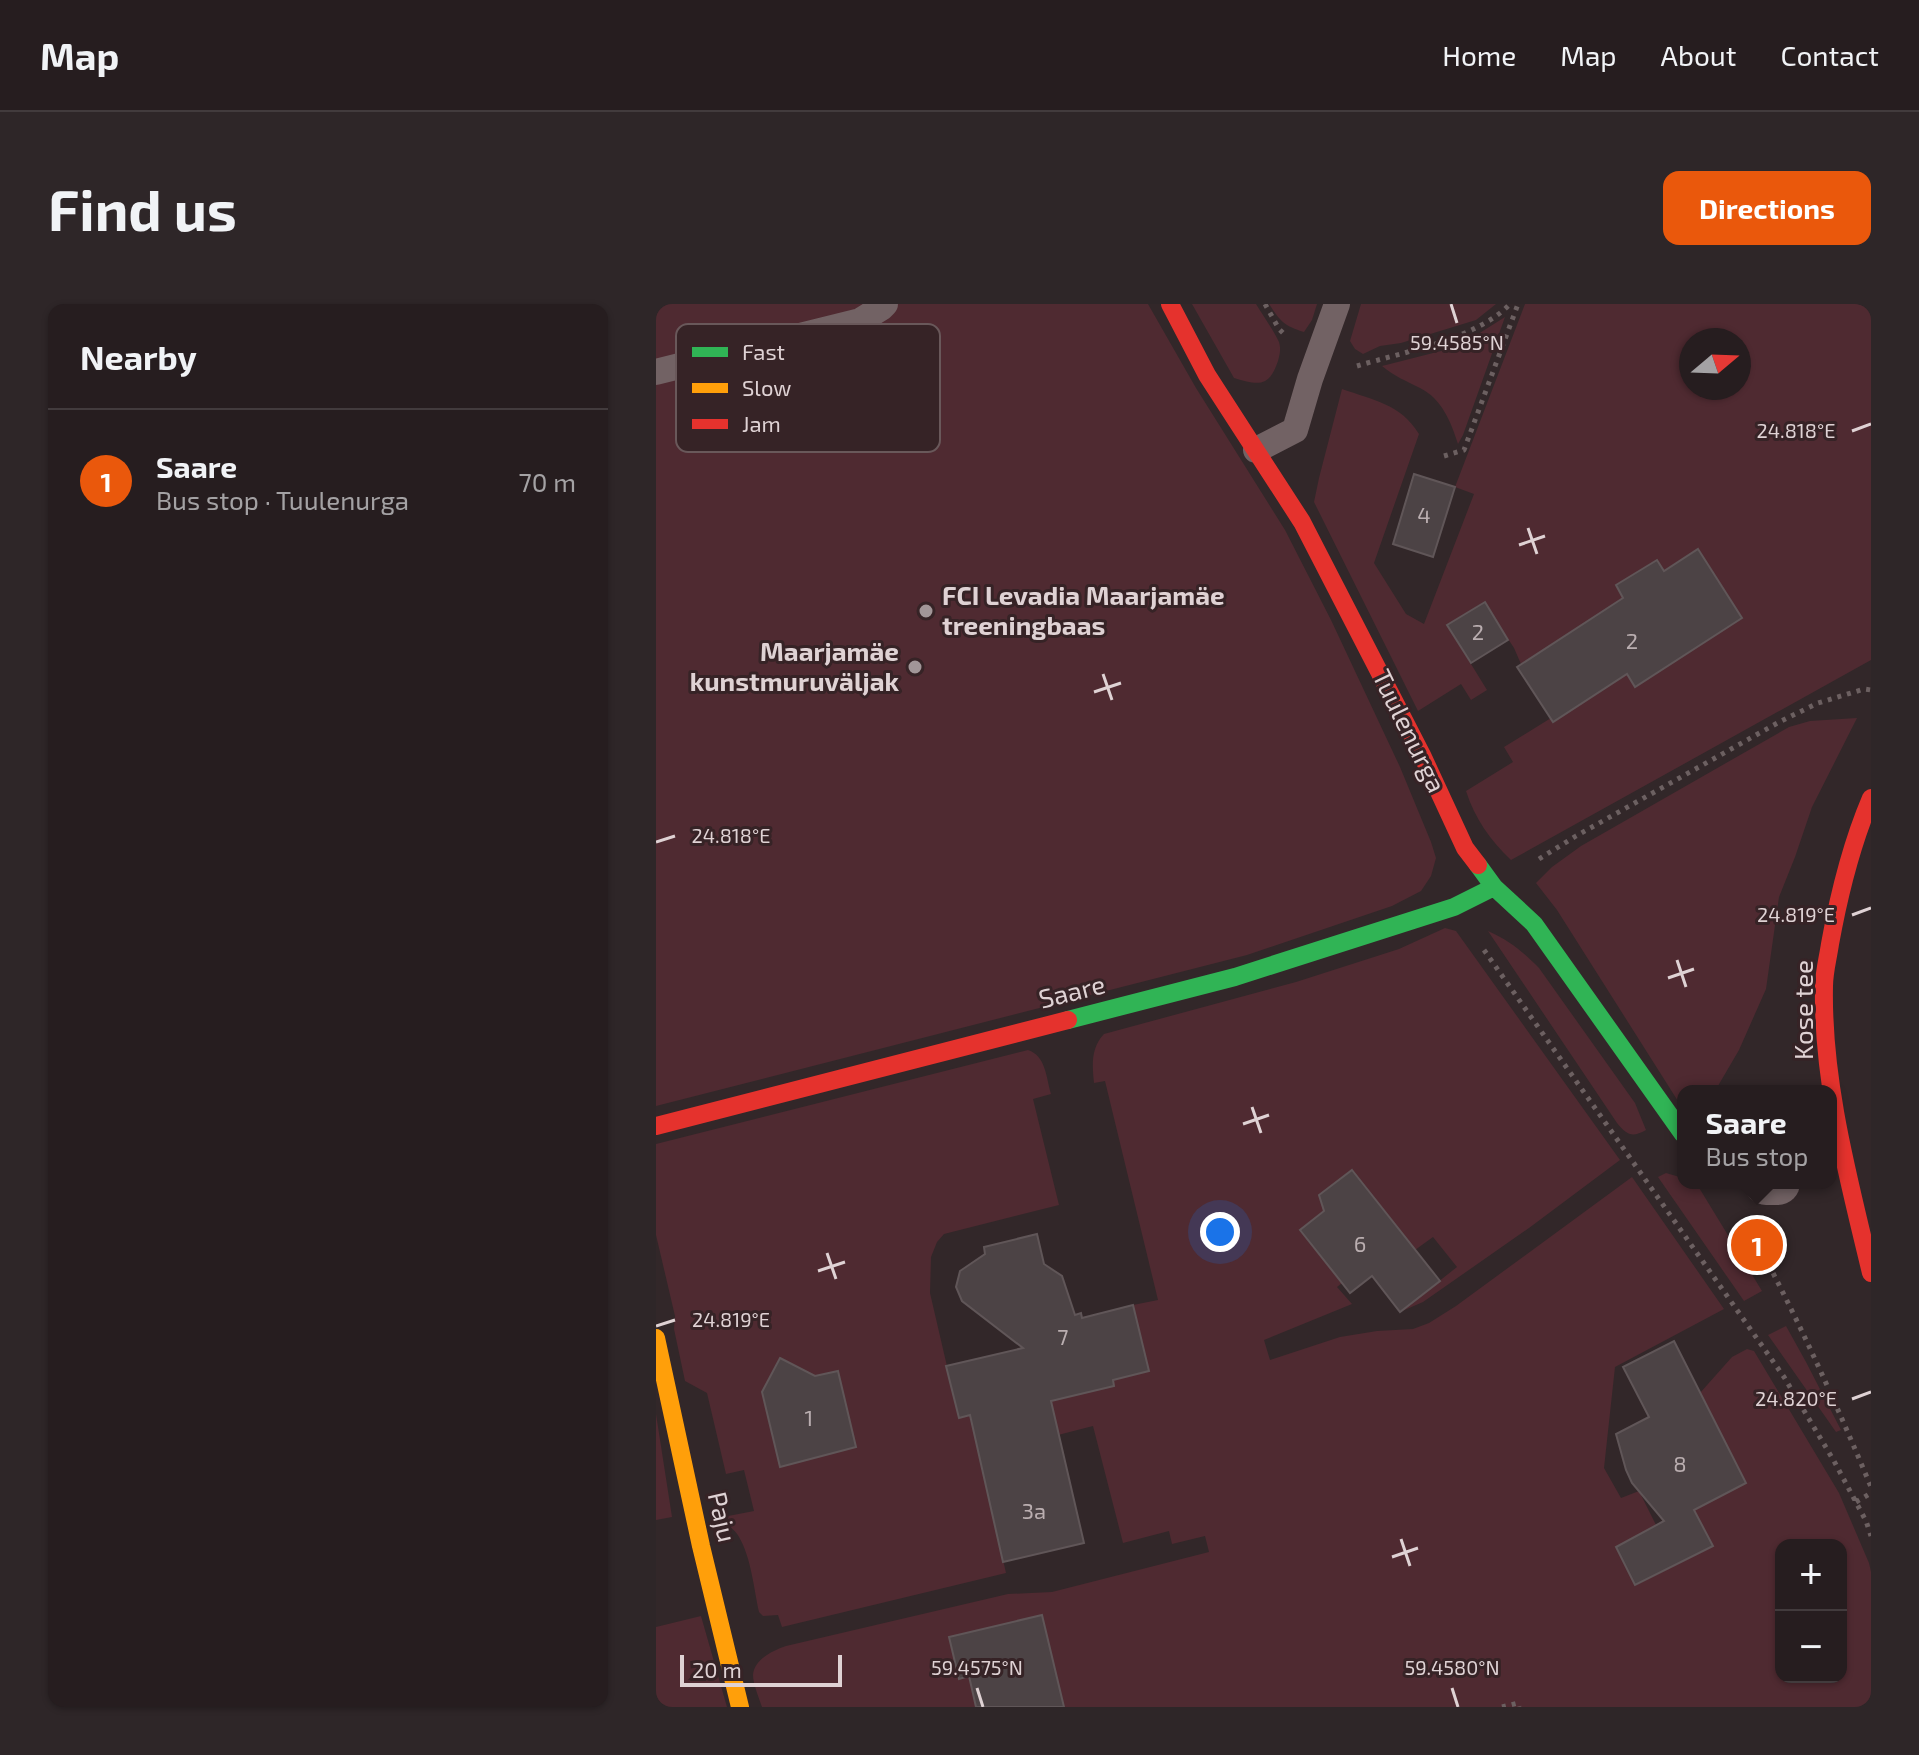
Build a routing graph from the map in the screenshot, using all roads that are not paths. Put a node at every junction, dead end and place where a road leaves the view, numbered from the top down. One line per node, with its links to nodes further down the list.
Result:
1 (885, 304): 4 (lane)
2 (1170, 304): 7 (street, Tuulenurga)
3 (1337, 304): 7 (lane)
4 (848, 324)
5 (676, 367): 6 (lane)
6 (656, 372)
7 (1256, 450): 9 (street, Tuulenurga)
8 (1871, 798): 10 (street, Kose tee)
9 (1494, 887): 11 (street, Saare); 12 (street, Tuulenurga)
10 (1831, 1085)
11 (656, 1126)
12 (1677, 1126)
13 (1837, 1152): 14 (street, Kose tee)
14 (1839, 1173): 15 (street, Kose tee)
15 (1871, 1273)
16 (656, 1338): 17 (street, Paju)
17 (740, 1707)

